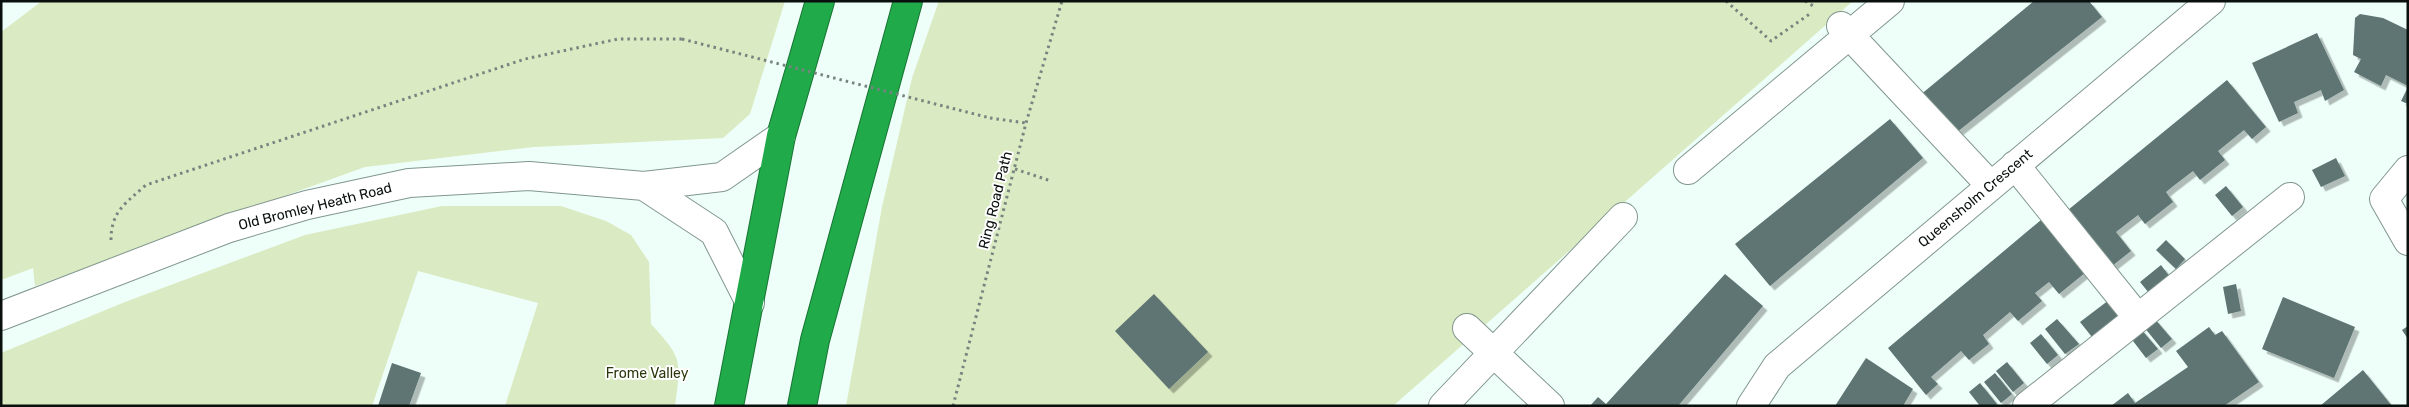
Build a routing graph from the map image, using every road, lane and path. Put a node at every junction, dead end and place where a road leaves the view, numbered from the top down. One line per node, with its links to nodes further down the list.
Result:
1 (820, 1): 10 (highway)
2 (908, 1): 28 (highway)
3 (1062, 1): 9 (path, Ring Road Path)
4 (1726, 1): 7 (path)
5 (1890, 1): 8 (street)
6 (2211, 1): 11 (street, Queensholm Crescent)
7 (1818, 8)
8 (1846, 31): 13 (street); 16 (street)
9 (1026, 123): 12 (path, Ring Road Path); 21 (path, bridge)
10 (781, 136): 17 (street, Old Bromley Heath Road); 22 (highway)
11 (2015, 165): 16 (street, Queensholm Crescent); 24 (street)
12 (1015, 169): 15 (path); 29 (path, Ring Road Path)
13 (1688, 170)
14 (2408, 170): 20 (street)
15 (1051, 181)
16 (1990, 185): 32 (street, Queensholm Crescent)
17 (644, 186): 21 (street, Old Bromley Heath Road); 22 (street, Old Bromley Heath Road)
18 (2290, 197): 24 (street)
19 (1623, 217): 26 (street)
20 (2408, 241)
21 (111, 272): 23 (street, Old Bromley Heath Road)
22 (750, 303): 27 (highway)
23 (1, 316)
24 (2138, 318): 33 (street)
25 (1467, 328): 26 (street)
26 (1493, 352): 30 (street); 31 (street)
27 (729, 406)
28 (802, 406)
29 (953, 406)
30 (1443, 406)
31 (1550, 406)
32 (1751, 406)
33 (2028, 406)

